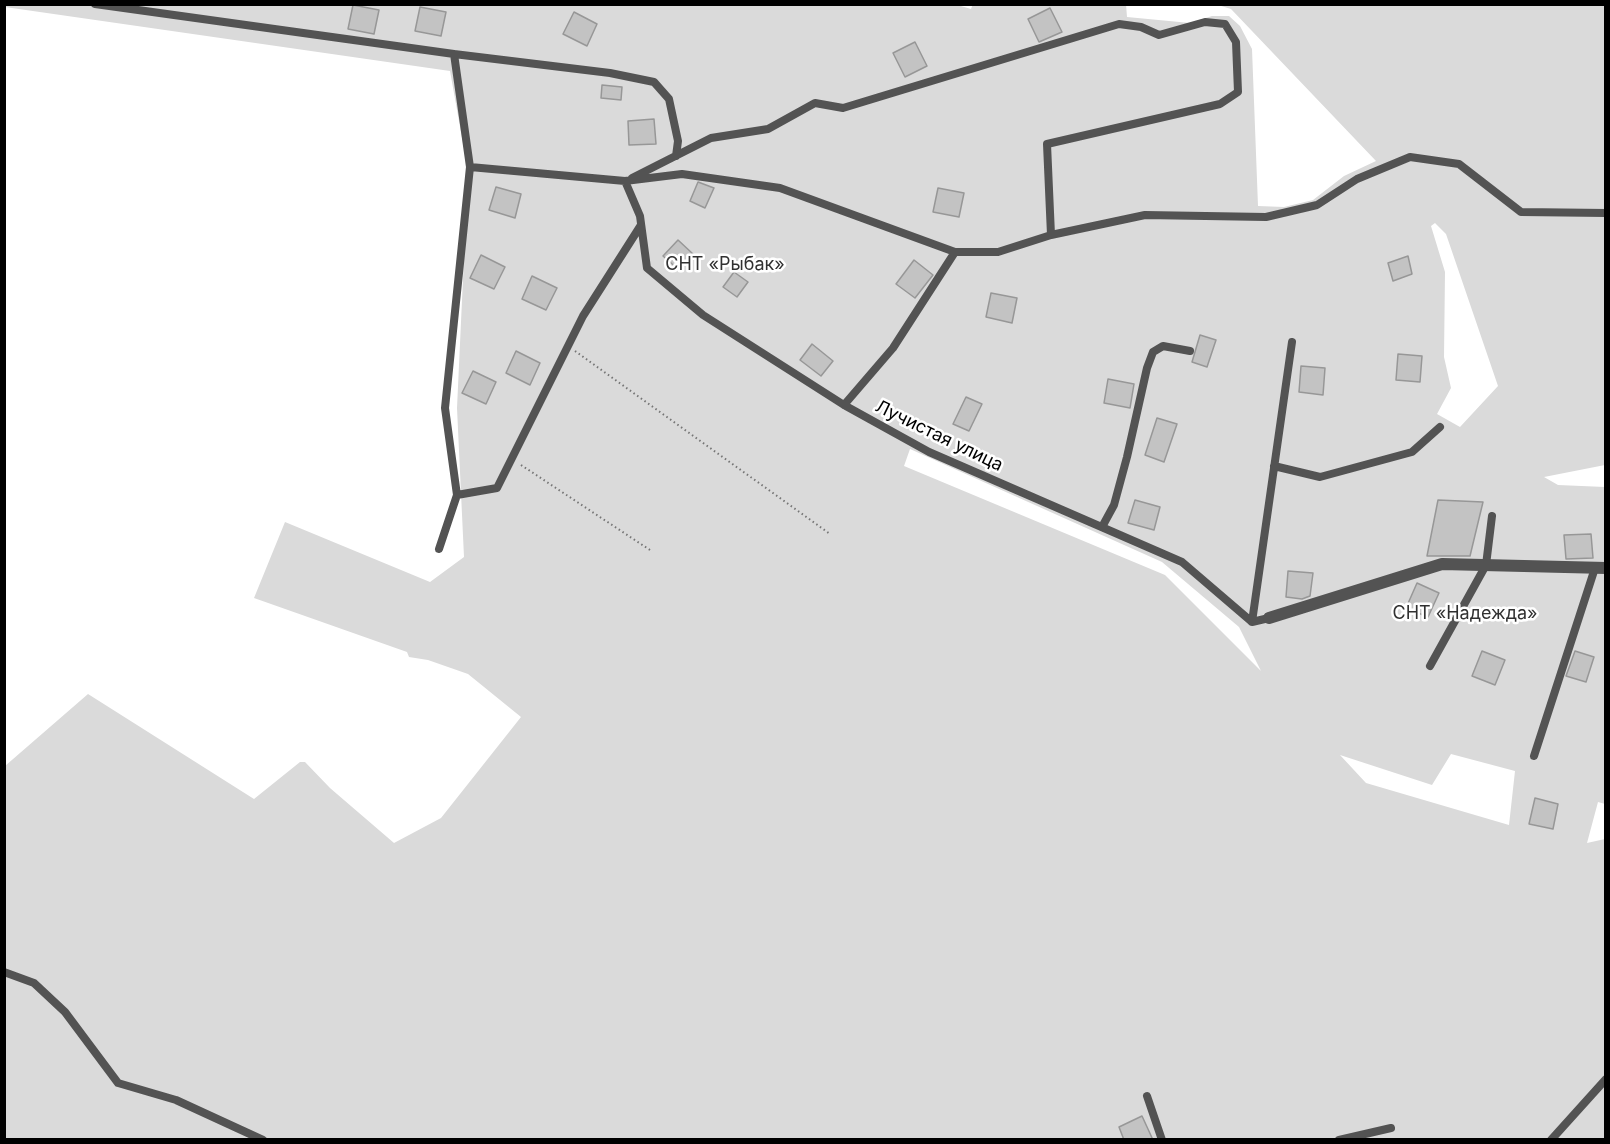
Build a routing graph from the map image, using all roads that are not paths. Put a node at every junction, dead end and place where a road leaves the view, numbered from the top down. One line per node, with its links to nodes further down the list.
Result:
1 (95, 4): 2 (lane)
2 (454, 54): 3 (lane); 4 (lane)
3 (676, 156): 5 (lane); 8 (lane)
4 (470, 167): 5 (lane); 15 (lane)
5 (625, 181): 7 (lane, Лучистая улица); 9 (lane)
6 (1605, 213): 8 (lane)
7 (641, 225): 12 (lane, Лучистая улица); 15 (lane)
8 (1051, 235): 9 (lane)
9 (955, 252): 12 (lane)
10 (1292, 342): 14 (lane)
11 (1190, 351): 17 (lane)
12 (844, 405): 17 (lane, Лучистая улица)
13 (1440, 427): 14 (lane)
14 (1274, 466): 22 (lane)
15 (457, 495): 18 (lane)
16 (1492, 516): 19 (lane)
17 (1102, 527): 22 (lane, Лучистая улица)
18 (439, 549)
19 (1485, 565): 20 (street); 21 (street); 23 (lane)
20 (1600, 568): 24 (lane)
21 (1269, 618): 22 (lane)
22 (1252, 622)
23 (1430, 666)
24 (1534, 756)
25 (4, 972): 29 (lane)
26 (1605, 1079): 32 (lane)
27 (1147, 1096): 30 (lane)
28 (1391, 1128): 31 (lane)
29 (263, 1140)
30 (1162, 1140)
31 (1339, 1140)
32 (1551, 1140)

